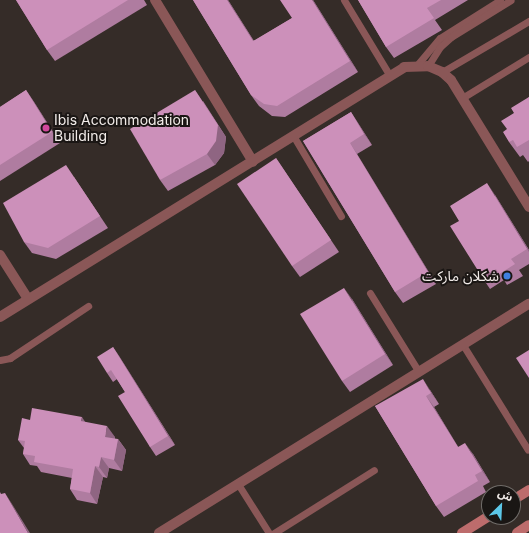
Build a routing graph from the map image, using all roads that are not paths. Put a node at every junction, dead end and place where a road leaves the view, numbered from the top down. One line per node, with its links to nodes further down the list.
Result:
1 (155, 0): 13 (street)
2 (344, 0): 10 (lane)
3 (500, 0): 7 (lane)
4 (511, 0): 8 (lane)
5 (529, 21): 9 (lane)
6 (529, 57): 11 (lane)
7 (417, 65): 8 (street); 10 (street)
8 (428, 66): 9 (street)
9 (442, 72): 11 (street)
10 (390, 76): 12 (street)
11 (462, 98): 14 (street)
12 (294, 137): 13 (street); 15 (lane)
13 (254, 162): 18 (street)
14 (529, 208)
15 (341, 216)
16 (0, 255): 18 (street)
17 (370, 293): 24 (lane)
18 (28, 299): 21 (street)
19 (529, 304): 22 (street)
20 (88, 306): 23 (lane)
21 (0, 317)
22 (463, 345): 24 (street); 25 (lane)
23 (0, 360)
24 (419, 372): 27 (street)
25 (528, 450)
26 (374, 470): 33 (lane)
27 (238, 484): 31 (street); 32 (lane)
28 (481, 521): 34 (street)
29 (529, 526): 35 (street)
30 (529, 529): 36 (street)
31 (159, 533)
32 (270, 533)
33 (274, 533)
34 (462, 533)
35 (517, 533)
36 (527, 533)

